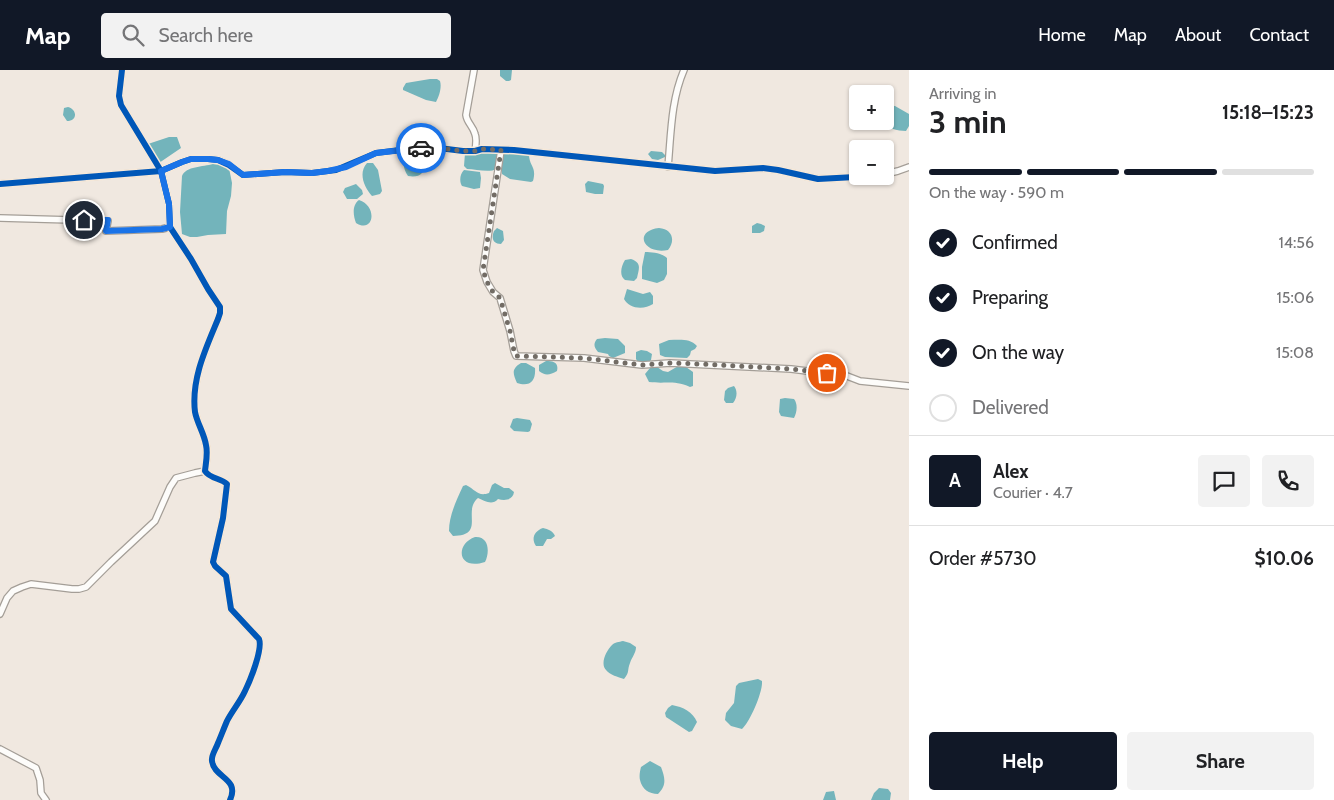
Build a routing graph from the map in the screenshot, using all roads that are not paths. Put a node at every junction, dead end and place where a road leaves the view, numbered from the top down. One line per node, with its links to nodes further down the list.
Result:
1 (122, 70): 8 (street)
2 (474, 70): 5 (street)
3 (684, 70): 6 (street)
4 (501, 150): 5 (street); 6 (street); 14 (street)
5 (475, 151): 8 (street)
6 (668, 166): 10 (street)
7 (909, 167): 9 (street)
8 (161, 171): 11 (street); 13 (street)
9 (894, 172)
10 (849, 177)
11 (0, 184)
12 (0, 218): 13 (street)
13 (170, 227): 15 (street)
14 (909, 386)
15 (205, 471): 16 (street); 19 (street)
16 (0, 614)
17 (0, 749): 18 (street)
18 (46, 800)
19 (230, 800)

